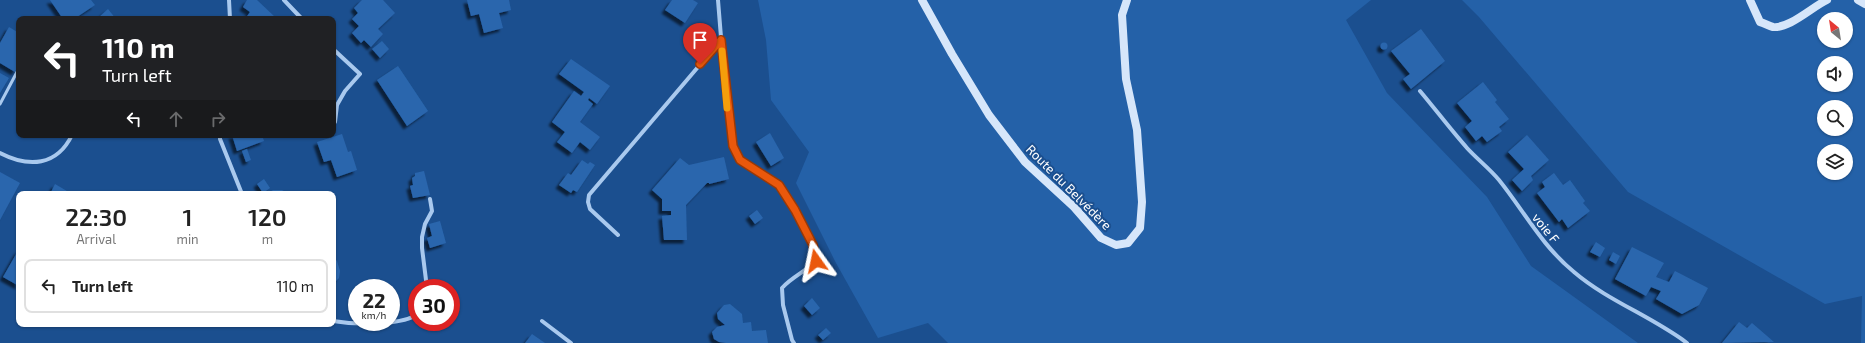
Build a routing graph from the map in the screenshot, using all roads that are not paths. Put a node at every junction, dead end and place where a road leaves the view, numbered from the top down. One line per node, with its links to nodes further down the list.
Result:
1 (229, 0): 10 (street)
2 (284, 0): 11 (street)
3 (718, 0): 12 (street)
4 (922, 0): 5 (street, Route du Belvédère)
5 (1127, 0)
6 (1750, 0): 7 (street)
7 (1827, 0)
8 (1858, 0): 9 (street)
9 (1865, 4)
10 (230, 16)
11 (299, 16)
12 (721, 40): 23 (street); 29 (street)
13 (336, 52): 17 (street)
14 (16, 74): 16 (lane)
15 (1420, 91): 30 (street, voie F)
16 (0, 104)
17 (336, 114)
18 (70, 138): 20 (street)
19 (220, 138): 21 (street)
20 (0, 152)
21 (241, 191)
22 (430, 199): 24 (street)
23 (618, 235)
24 (426, 279)
25 (408, 319): 27 (street)
26 (542, 320): 28 (street)
27 (336, 321)
28 (571, 343)
29 (794, 343)
30 (1687, 343)

